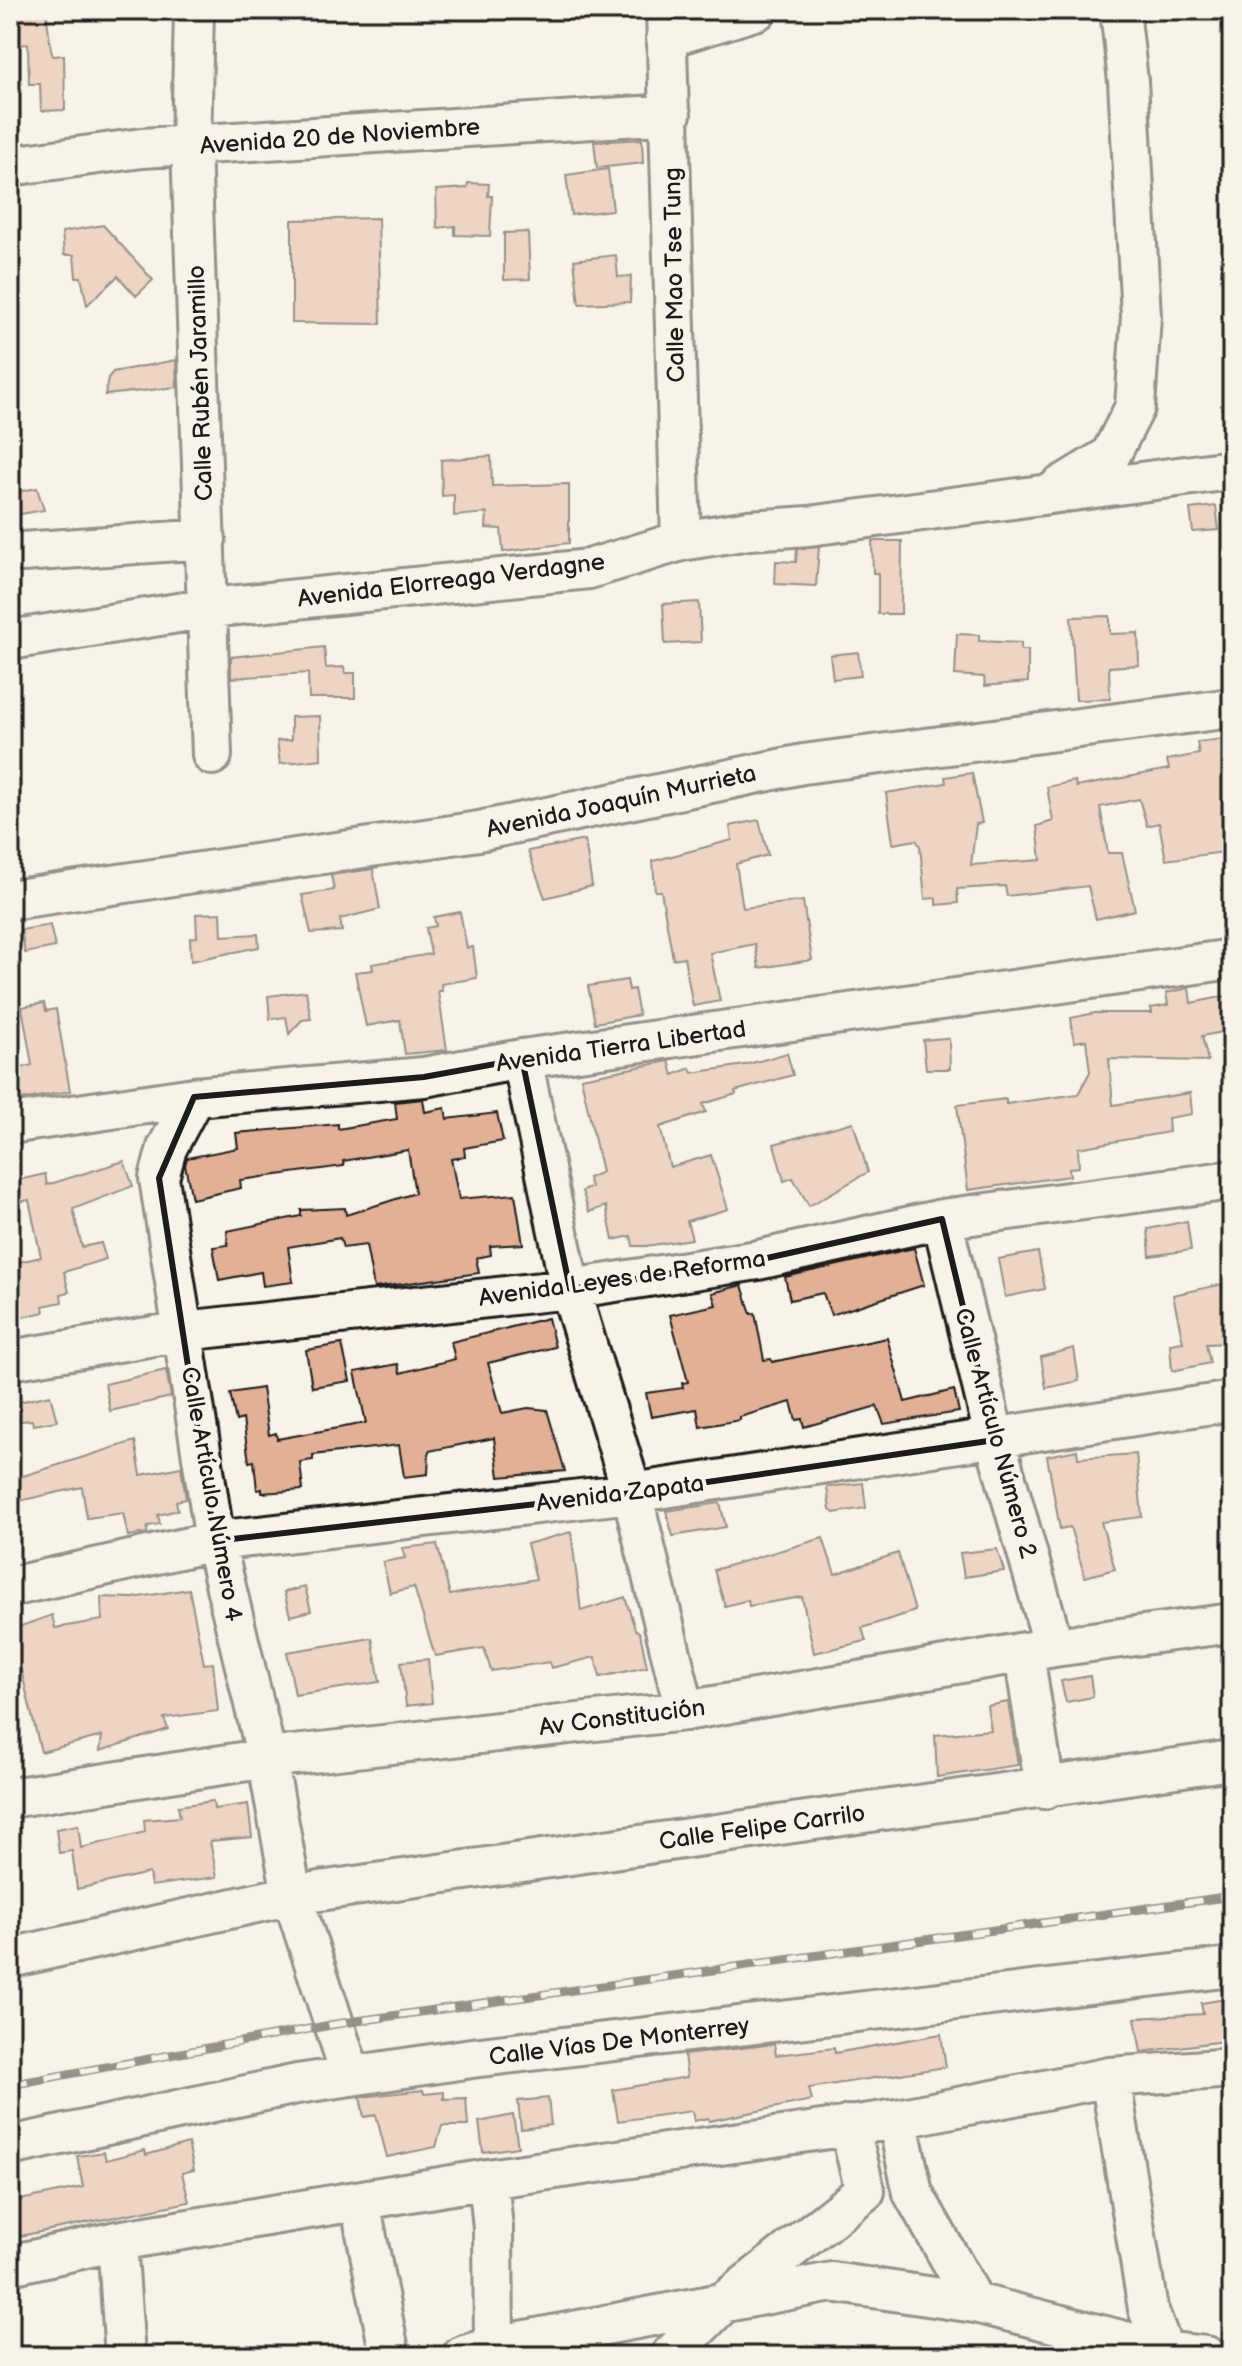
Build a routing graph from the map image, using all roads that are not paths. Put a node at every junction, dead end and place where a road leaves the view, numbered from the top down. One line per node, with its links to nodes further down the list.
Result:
1 (194, 10): 6 (street, Calle Rubén Jaramillo)
2 (757, 10): 4 (street)
3 (1120, 10): 9 (street)
4 (666, 24): 5 (street, Calle Mao Tse Tung)
5 (671, 114): 6 (street, Avenida 20 de Noviembre); 11 (street, Calle Mao Tse Tung)
6 (191, 146): 7 (street, Avenida 20 de Noviembre); 10 (street, Calle Rubén Jaramillo)
7 (10, 166)
8 (1223, 471): 9 (street, Avenida Elorreaga Verdagne)
9 (1046, 495): 11 (street, Avenida Elorreaga Verdagne)
10 (206, 539): 12 (street); 13 (street, Calle Rubén Jaramillo)
11 (681, 541): 13 (street, Avenida Elorreaga Verdagne)
12 (22, 552)
13 (209, 608): 14 (street, Avenida Elorreaga Verdagne); 16 (street, Calle Rubén Jaramillo)
14 (10, 640)
15 (1232, 708): 17 (street, Avenida Joaquín Murrieta)
16 (212, 755)
17 (10, 900)
18 (1232, 959): 19 (street, Avenida Tierra Libertad)
19 (522, 1059): 20 (street, Avenida Tierra Libertad); 24 (street)
20 (194, 1097): 21 (street, Avenida Tierra Libertad); 25 (street, Calle Artículo Número 4)
21 (10, 1124)
22 (1232, 1180): 23 (street, Avenida Leyes de Reforma)
23 (942, 1219): 24 (street, Avenida Leyes de Reforma); 28 (street, Calle Artículo Número 2)
24 (570, 1289): 25 (street, Avenida Leyes de Reforma); 29 (street)
25 (184, 1331): 26 (street, Avenida Leyes de Reforma); 30 (street, Calle Artículo Número 4)
26 (10, 1360)
27 (1232, 1401): 28 (street, Avenida Zapata)
28 (995, 1440): 29 (street, Avenida Zapata); 33 (street, Calle Artículo Número 2)
29 (632, 1493): 30 (street, Avenida Zapata); 34 (street)
30 (215, 1541): 31 (street, Avenida Zapata); 35 (street, Calle Artículo Número 4)
31 (10, 1587)
32 (1232, 1623): 33 (street, Av Constitución)
33 (1039, 1650): 34 (street, Av Constitución); 37 (street, Calle Artículo Número 2)
34 (685, 1711): 35 (street, Av Constitución)
35 (267, 1758): 38 (street, Av Constitución); 39 (street, Calle Artículo Número 4)
36 (1232, 1760): 37 (street, Calle Felipe Carrilo)
37 (1045, 1789): 39 (street, Calle Felipe Carrilo)
38 (10, 1798)
39 (292, 1895): 40 (street, Calle Felipe Carrilo); 43 (street, Calle Artículo Número 4)
40 (10, 1958)
41 (1232, 1967): 43 (street, Calle Vías De Monterrey)
42 (1232, 2068): 44 (street)
43 (351, 2076): 47 (street, Calle Vías De Monterrey)
44 (1110, 2077): 45 (street); 57 (street)
45 (897, 2119): 46 (street); 50 (street)
46 (849, 2125): 48 (street); 49 (street)
47 (10, 2146)
48 (488, 2179): 51 (street); 56 (street)
49 (865, 2191): 50 (street); 54 (street)
50 (913, 2193): 55 (street)
51 (360, 2202): 52 (street); 59 (street)
52 (117, 2241): 53 (street); 58 (street)
53 (10, 2265)
54 (724, 2302): 55 (street); 56 (street); 60 (street)
55 (975, 2303): 57 (street)
56 (478, 2351)
57 (1164, 2351): 61 (street)
58 (125, 2356)
59 (390, 2356)
60 (670, 2356)
61 (1207, 2356)

